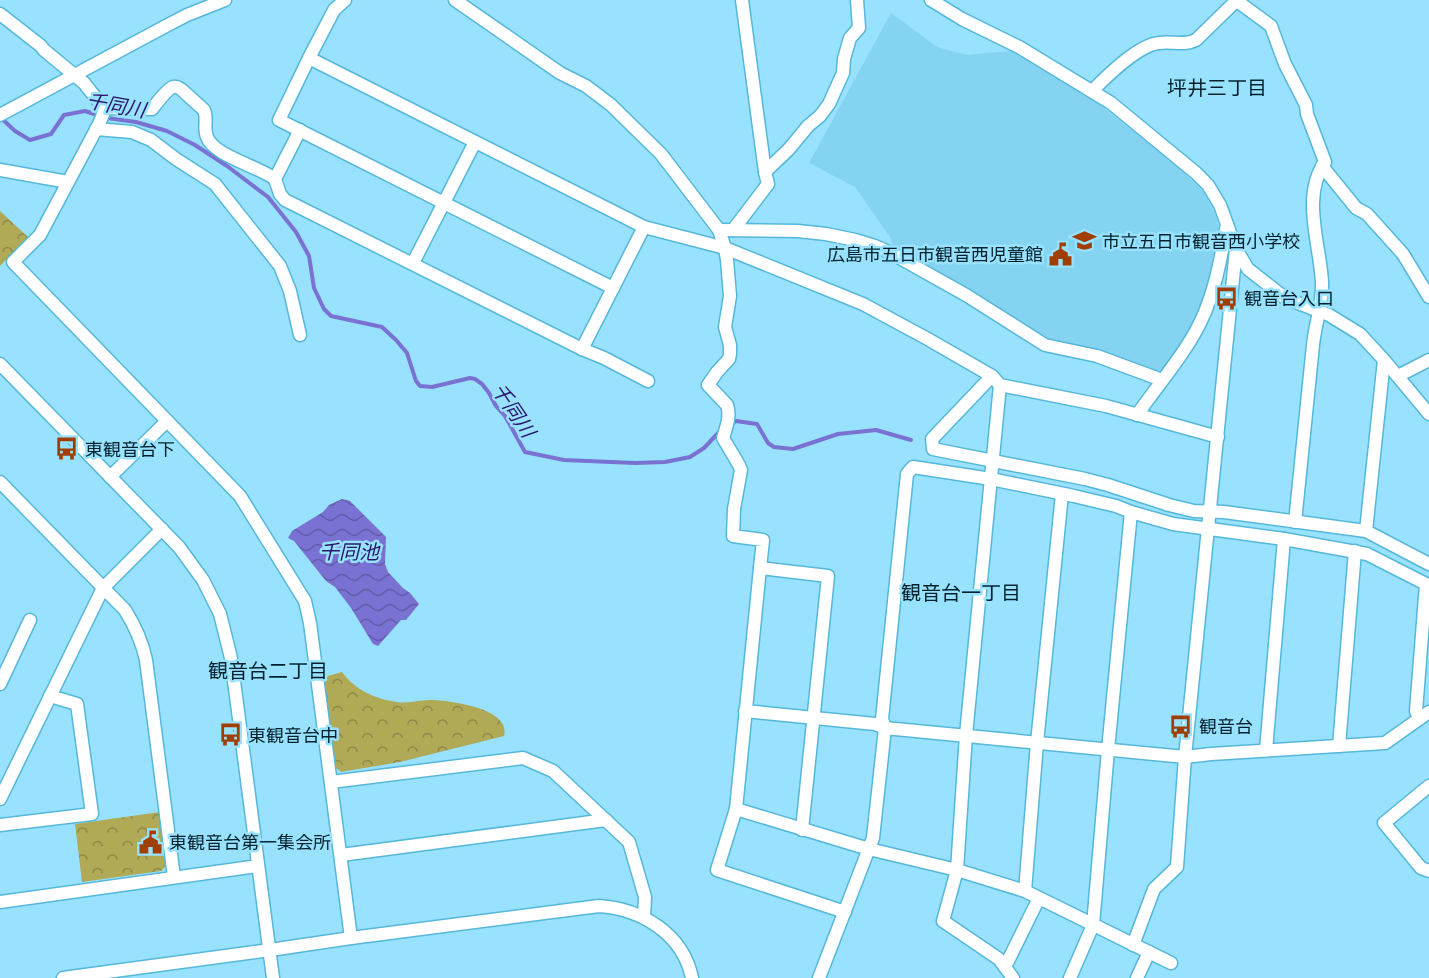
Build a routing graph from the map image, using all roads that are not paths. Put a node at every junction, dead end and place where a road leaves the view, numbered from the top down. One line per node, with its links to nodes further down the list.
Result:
1 (225, 0): 10 (street)
2 (345, 0): 9 (street)
3 (455, 0): 24 (street)
4 (742, 0): 18 (street)
5 (856, 0): 18 (street)
6 (931, 0): 11 (street)
7 (1237, 1): 11 (street); 16 (street)
8 (0, 14): 10 (street)
9 (309, 58): 14 (street); 15 (street)
10 (74, 75): 12 (street); 13 (street)
11 (1092, 91): 22 (street)
12 (0, 115)
13 (101, 118): 19 (street); 20 (street); 32 (street)
14 (300, 130): 19 (street); 21 (street)
15 (475, 142): 21 (street); 23 (street)
16 (1322, 166): 30 (street); 31 (street)
17 (0, 170): 20 (street)
18 (765, 172): 25 (street)
19 (275, 179): 28 (street)
20 (68, 182): 43 (street)
21 (444, 203): 28 (street); 29 (street)
22 (1227, 223): 27 (street); 39 (street)
23 (644, 227): 26 (street); 29 (street)
24 (719, 230): 25 (street); 26 (street)
25 (733, 230): 39 (street)
26 (725, 248): 38 (street); 59 (street)
27 (1236, 249): 31 (street); 44 (street)
28 (413, 263): 33 (street)
29 (613, 288): 33 (street)
30 (1429, 297)
31 (1318, 312): 34 (street); 52 (street)
32 (300, 336)
33 (582, 349): 40 (street)
34 (1384, 360): 37 (street); 55 (street)
35 (1429, 360): 37 (street)
36 (0, 364): 46 (street)
37 (1398, 376): 41 (street)
38 (996, 380): 42 (street); 45 (street); 45 (street)
39 (1162, 380): 42 (street)
40 (648, 381)
41 (1429, 414)
42 (1137, 415): 44 (street)
43 (167, 421): 46 (street); 74 (street)
44 (1218, 437): 51 (street)
45 (994, 461): 47 (street); 51 (street)
46 (110, 477): 53 (street)
47 (992, 479): 49 (street); 67 (street); 68 (street)
48 (0, 482): 60 (street)
49 (1062, 494): 50 (street); 69 (street)
50 (1131, 512): 54 (street); 71 (street)
51 (1210, 513): 52 (street); 54 (street)
52 (1295, 522): 55 (street)
53 (162, 529): 60 (street); 83 (street)
54 (1209, 530): 56 (street); 73 (street)
55 (1366, 531): 58 (street)
56 (1284, 539): 57 (street); 72 (street)
57 (1354, 551): 65 (street); 70 (street)
58 (1429, 564)
59 (760, 568): 64 (street); 66 (street)
60 (103, 588): 63 (street); 86 (street)
61 (30, 620): 62 (street)
62 (0, 684)
63 (50, 696): 76 (street); 79 (street)
64 (745, 711): 66 (street); 77 (street)
65 (1424, 716): 70 (street)
66 (813, 717): 67 (street); 80 (street)
67 (885, 728): 68 (street); 81 (street)
68 (966, 735): 69 (street); 84 (street)
69 (1037, 742): 71 (street); 87 (street)
70 (1339, 746): 72 (street)
71 (1108, 750): 73 (street); 92 (street)
72 (1266, 750): 73 (street)
73 (1185, 757): 94 (street)
74 (331, 782): 78 (street); 82 (street)
75 (1429, 786): 85 (street)
76 (0, 799)
77 (736, 809): 80 (street); 90 (street)
78 (606, 820): 82 (street); 91 (street)
79 (0, 825)
80 (802, 830): 81 (street)
81 (869, 849): 84 (street); 90 (street)
82 (341, 855): 93 (street)
83 (258, 866): 86 (street); 95 (street)
84 (957, 870): 87 (street); 98 (street)
85 (1429, 871)
86 (174, 877): 89 (street)
87 (1025, 891): 88 (street)
88 (1039, 898): 92 (street); 98 (street)
89 (0, 902)
90 (845, 912): 102 (street)
91 (644, 917): 93 (street); 101 (street)
92 (1094, 925): 94 (street); 104 (street)
93 (351, 938): 95 (street)
94 (1134, 945): 96 (street)
95 (270, 950): 99 (street); 100 (street)
96 (1149, 952): 97 (street); 105 (street)
97 (1171, 963)
98 (1005, 967): 103 (street)
99 (63, 978)
100 (273, 978)
101 (692, 978)
102 (819, 978)
103 (1013, 978)
104 (1070, 978)
105 (1137, 978)

